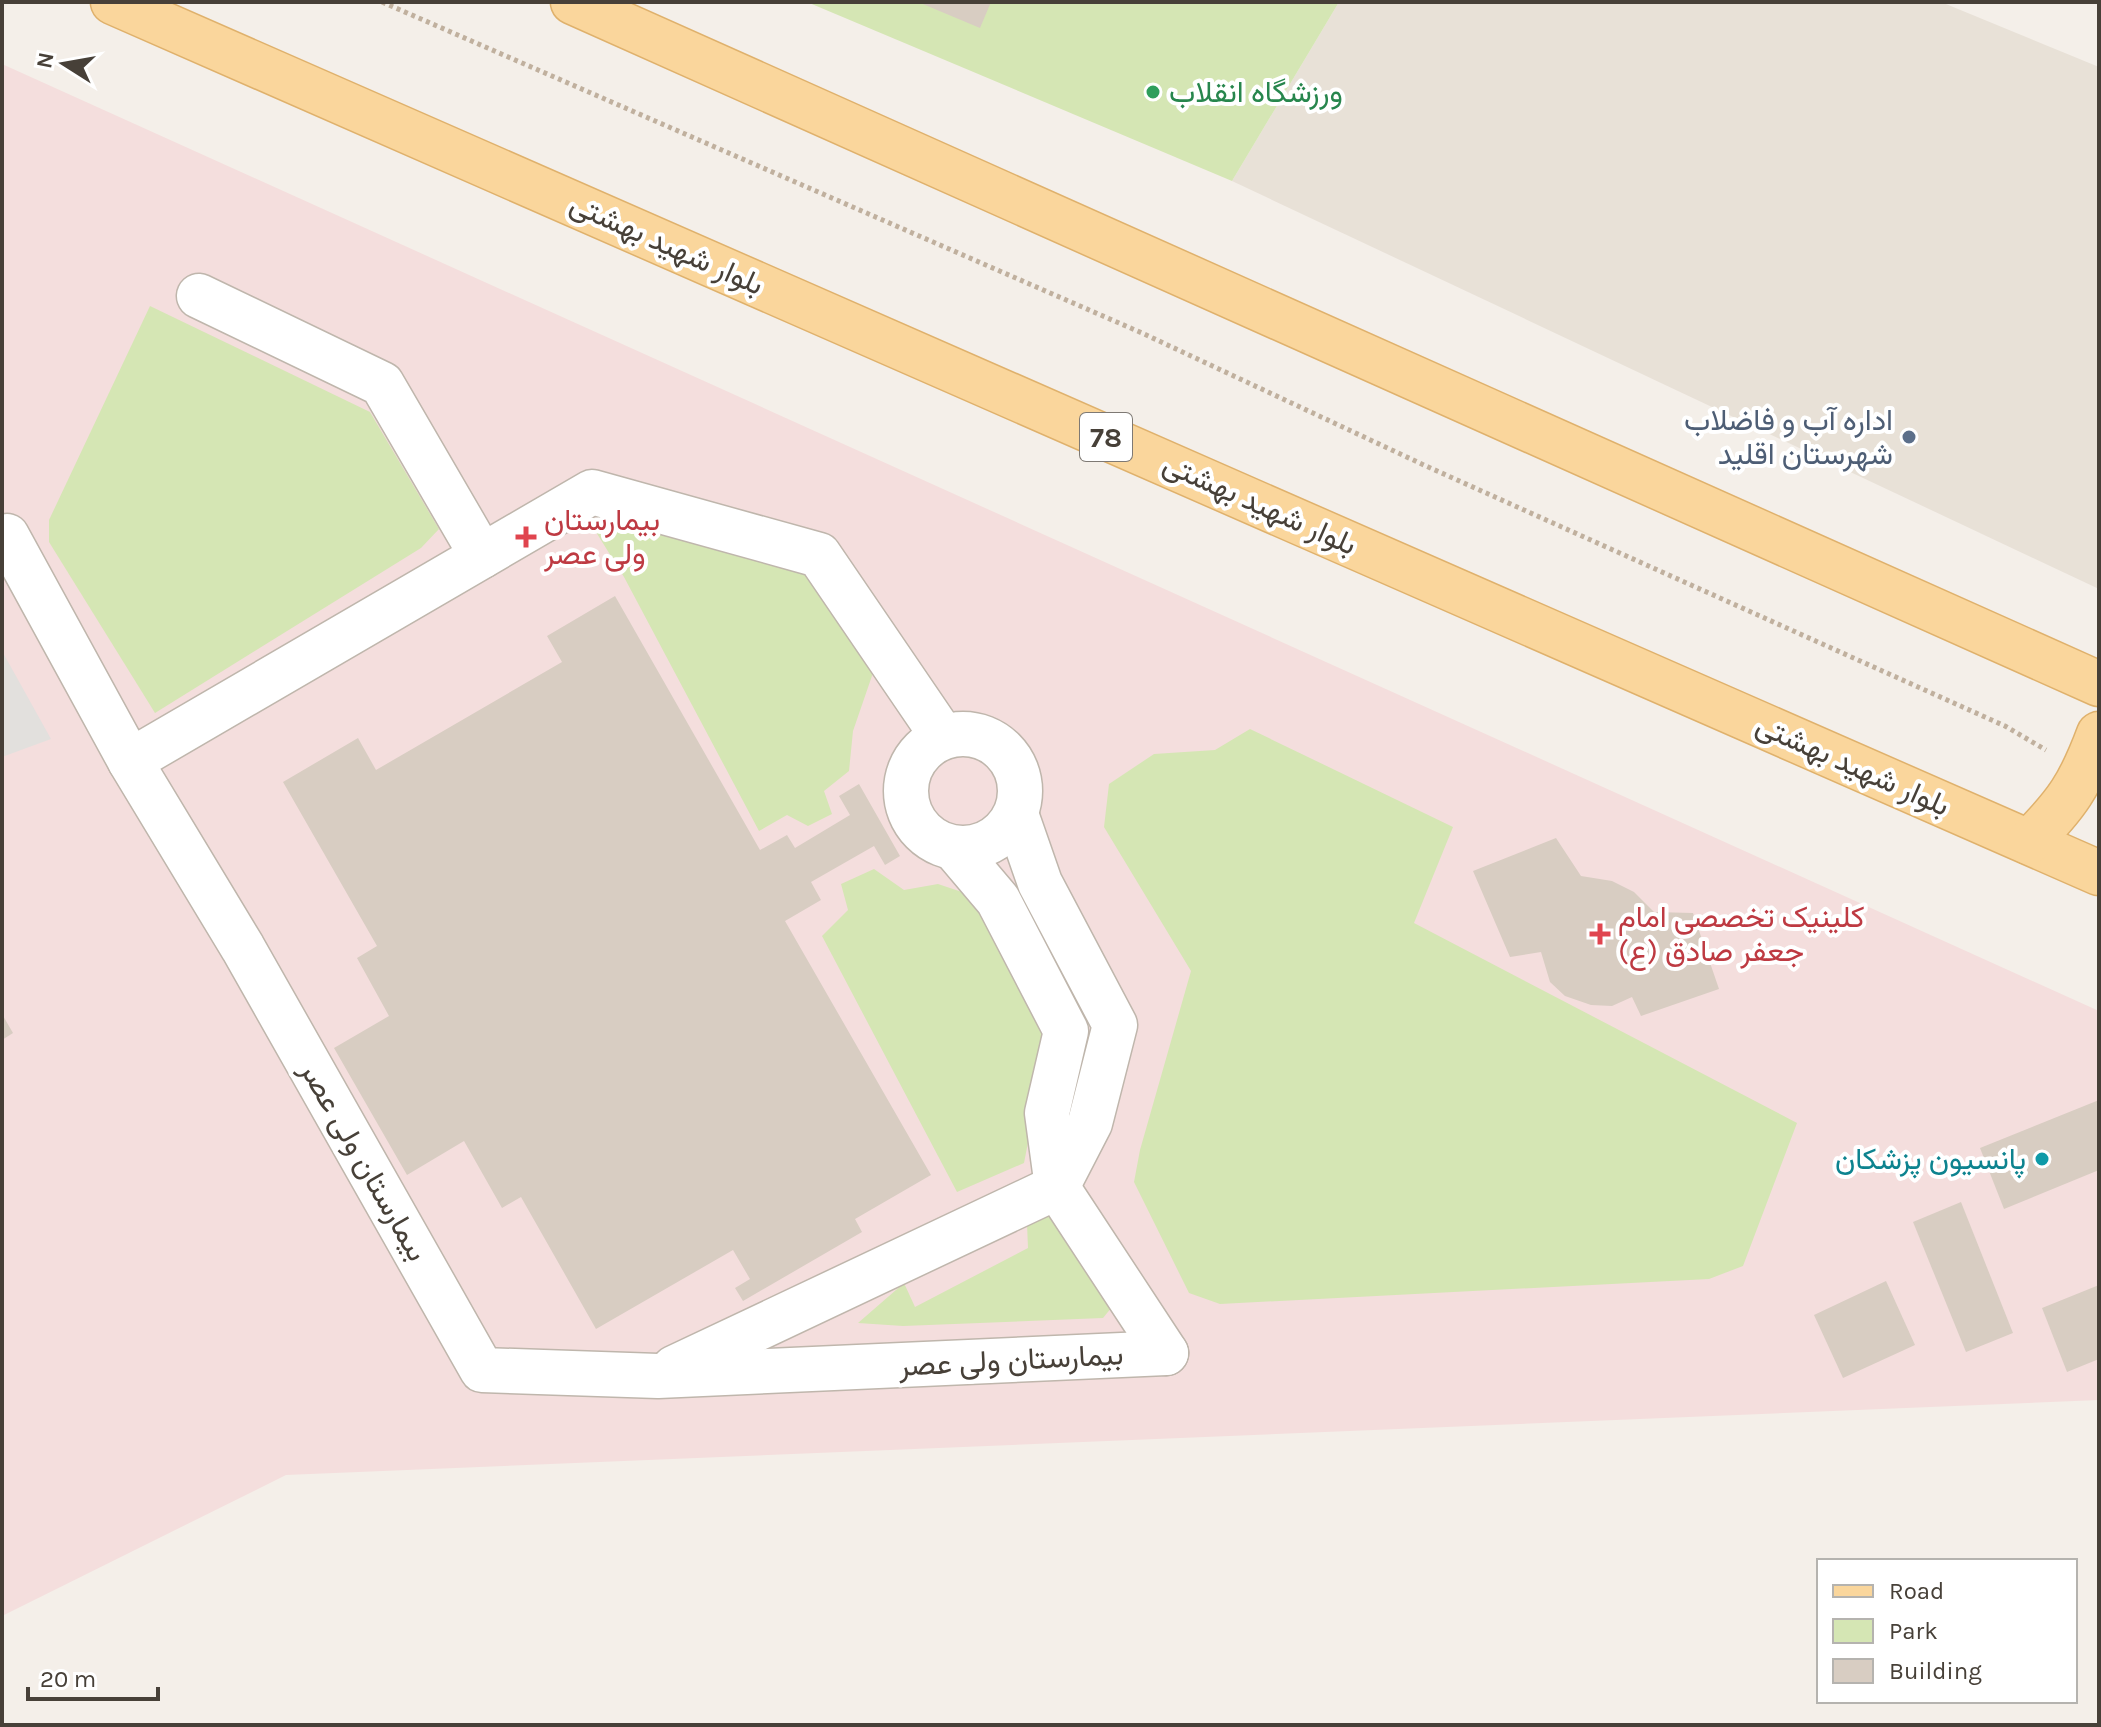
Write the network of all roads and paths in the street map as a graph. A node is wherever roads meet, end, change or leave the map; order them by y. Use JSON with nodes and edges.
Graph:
{"nodes":[{"id":1,"x":113,"y":2,"type":"edge"},
{"id":2,"x":382,"y":2,"type":"edge"},
{"id":3,"x":573,"y":2,"type":"edge"},
{"id":4,"x":199,"y":296,"type":"dead end"},
{"id":5,"x":7,"y":536,"type":"dead end"},
{"id":6,"x":482,"y":556,"type":"junction"},
{"id":7,"x":2099,"y":684,"type":"edge"},
{"id":8,"x":943,"y":737,"type":"junction"},
{"id":9,"x":2092,"y":754,"type":"edge"},
{"id":10,"x":130,"y":761,"type":"junction"},
{"id":11,"x":1016,"y":814,"type":"junction"},
{"id":12,"x":2029,"y":842,"type":"junction"},
{"id":13,"x":954,"y":848,"type":"junction"},
{"id":14,"x":2099,"y":873,"type":"edge"},
{"id":15,"x":1057,"y":1187,"type":"junction"},
{"id":16,"x":658,"y":1376,"type":"junction"}],
"edges":[{"from":1,"to":12,"type":"main road","name":"بلوار شهید بهشتی","number":"78"},
{"from":2,"to":9,"type":"path"},
{"from":3,"to":7,"type":"main road"},
{"from":4,"to":6,"type":"lane"},
{"from":5,"to":10,"type":"lane","name":"بیمارستان ولی عصر"},
{"from":6,"to":8,"type":"lane"},
{"from":6,"to":10,"type":"lane"},
{"from":8,"to":11,"type":"lane"},
{"from":8,"to":13,"type":"lane"},
{"from":9,"to":12,"type":"main road"},
{"from":10,"to":16,"type":"lane","name":"بیمارستان ولی عصر"},
{"from":11,"to":13,"type":"lane"},
{"from":11,"to":15,"type":"lane"},
{"from":12,"to":14,"type":"main road","name":"بلوار شهید بهشتی","number":"78"},
{"from":13,"to":15,"type":"lane"},
{"from":15,"to":16,"type":"lane","name":"بیمارستان ولی عصر"},
{"from":15,"to":16,"type":"lane","name":"بیمارستان ولی عصر"}]}
